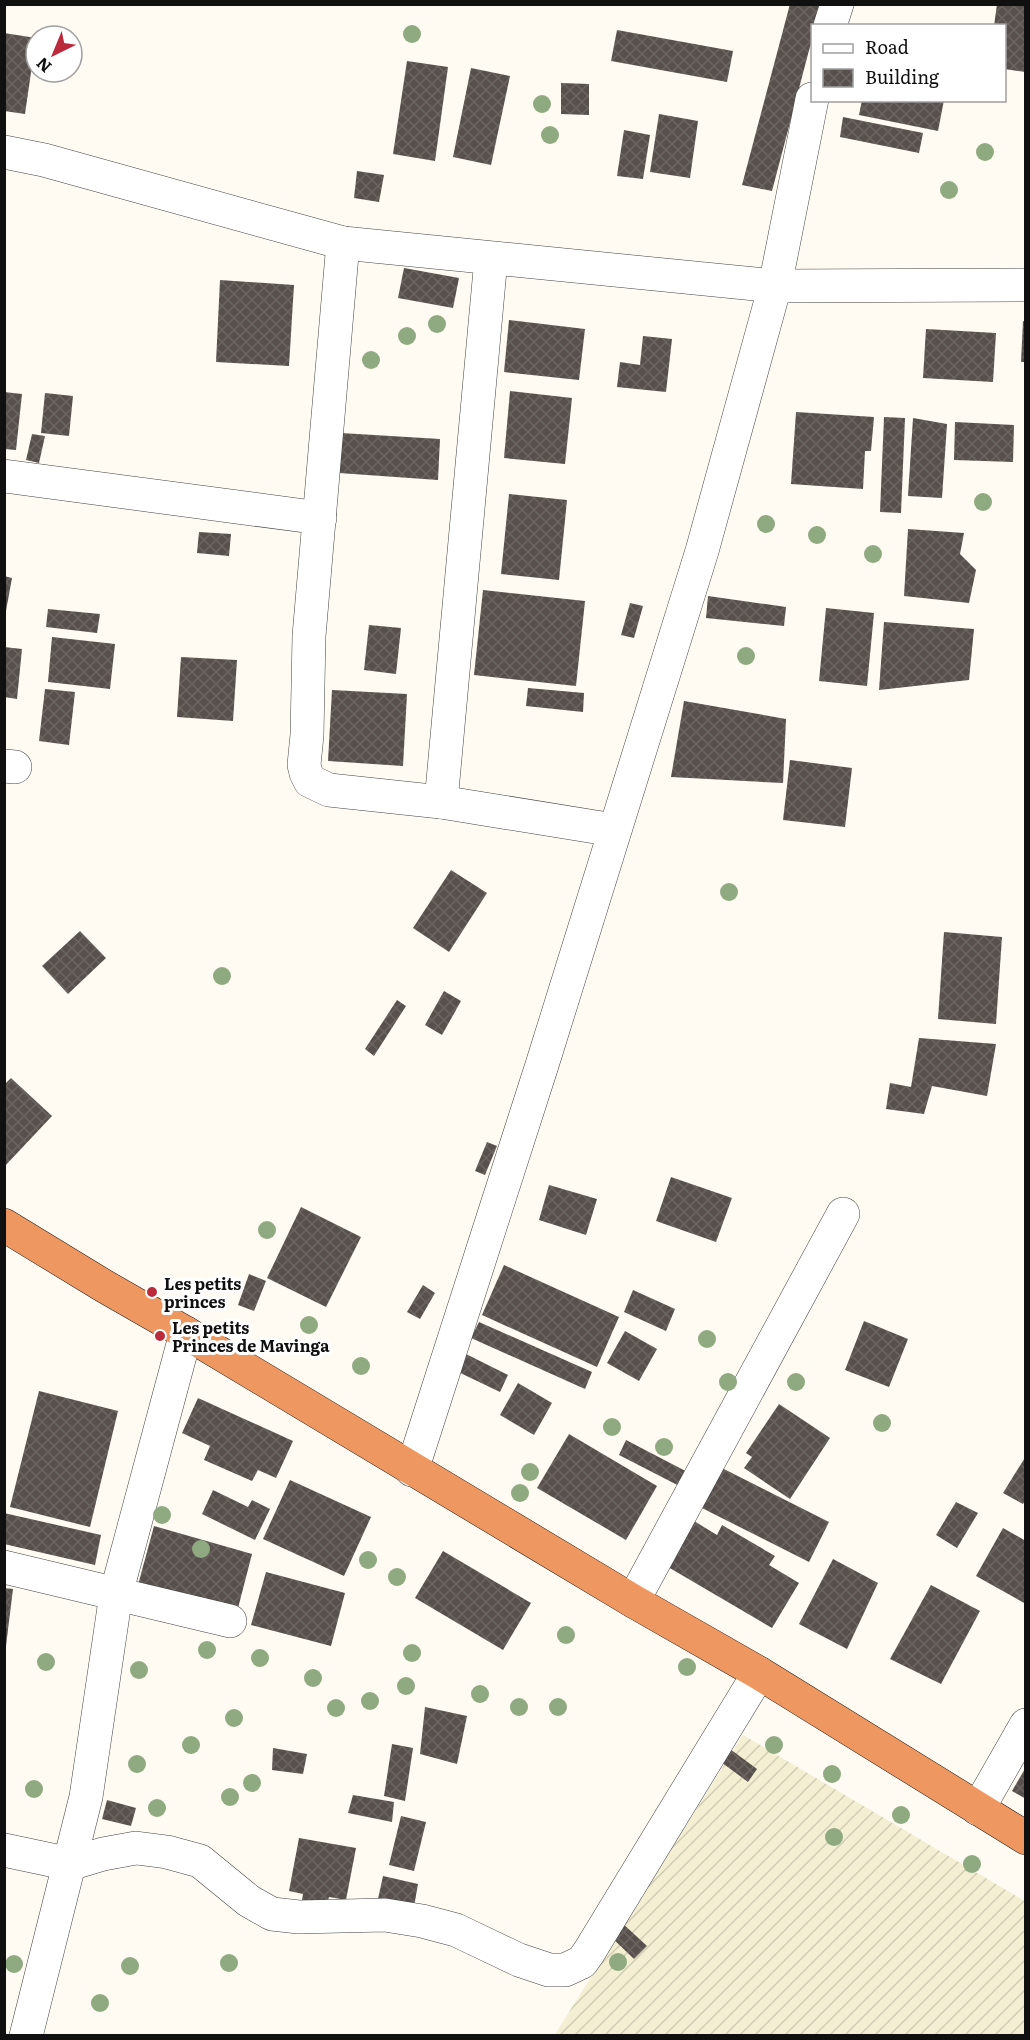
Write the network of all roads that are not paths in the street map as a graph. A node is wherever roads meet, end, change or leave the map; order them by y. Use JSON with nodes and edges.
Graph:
{"nodes":[{"id":1,"x":837,"y":4,"type":"edge"},
{"id":2,"x":831,"y":24,"type":"edge"},
{"id":3,"x":812,"y":102,"type":"edge"},
{"id":4,"x":4,"y":152,"type":"edge"},
{"id":5,"x":343,"y":243,"type":"junction"},
{"id":6,"x":491,"y":259,"type":"junction"},
{"id":7,"x":1026,"y":285,"type":"edge"},
{"id":8,"x":775,"y":286,"type":"junction"},
{"id":9,"x":4,"y":476,"type":"edge"},
{"id":10,"x":320,"y":518,"type":"junction"},
{"id":11,"x":441,"y":802,"type":"junction"},
{"id":12,"x":614,"y":830,"type":"junction"},
{"id":13,"x":843,"y":1214,"type":"dead end"},
{"id":14,"x":4,"y":1225,"type":"edge"},
{"id":15,"x":186,"y":1333,"type":"junction"},
{"id":16,"x":412,"y":1470,"type":"junction"},
{"id":17,"x":4,"y":1567,"type":"edge"},
{"id":18,"x":116,"y":1594,"type":"junction"},
{"id":19,"x":633,"y":1601,"type":"junction"},
{"id":20,"x":230,"y":1621,"type":"dead end"},
{"id":21,"x":759,"y":1673,"type":"junction"},
{"id":22,"x":1026,"y":1725,"type":"edge"},
{"id":23,"x":978,"y":1809,"type":"junction"},
{"id":24,"x":1026,"y":1838,"type":"edge"},
{"id":25,"x":4,"y":1850,"type":"edge"},
{"id":26,"x":70,"y":1864,"type":"junction"},
{"id":27,"x":26,"y":2036,"type":"edge"}],
"edges":[{"from":1,"to":2,"type":"street"},
{"from":3,"to":8,"type":"street"},
{"from":4,"to":5,"type":"street"},
{"from":5,"to":6,"type":"street"},
{"from":5,"to":10,"type":"street"},
{"from":6,"to":8,"type":"street"},
{"from":6,"to":11,"type":"street"},
{"from":7,"to":8,"type":"street"},
{"from":8,"to":12,"type":"street"},
{"from":9,"to":10,"type":"street"},
{"from":10,"to":11,"type":"street"},
{"from":11,"to":12,"type":"street"},
{"from":12,"to":16,"type":"street"},
{"from":13,"to":19,"type":"street"},
{"from":14,"to":15,"type":"highway"},
{"from":15,"to":16,"type":"highway"},
{"from":15,"to":18,"type":"street"},
{"from":16,"to":19,"type":"highway"},
{"from":17,"to":18,"type":"street"},
{"from":18,"to":20,"type":"street"},
{"from":18,"to":26,"type":"street"},
{"from":19,"to":21,"type":"highway"},
{"from":21,"to":23,"type":"highway"},
{"from":21,"to":26,"type":"street"},
{"from":22,"to":23,"type":"street"},
{"from":23,"to":24,"type":"highway"},
{"from":25,"to":26,"type":"street"},
{"from":26,"to":27,"type":"street"}]}
